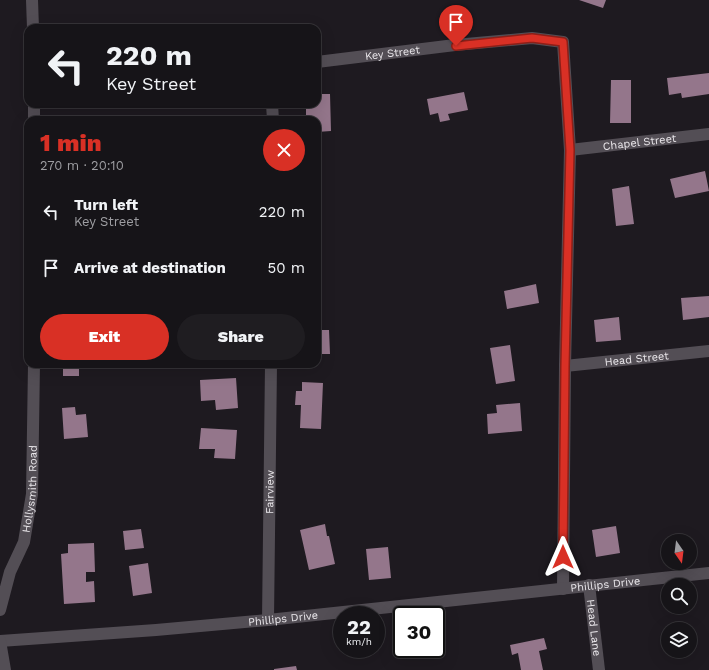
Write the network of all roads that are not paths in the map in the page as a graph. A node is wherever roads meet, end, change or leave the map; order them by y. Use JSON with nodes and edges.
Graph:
{"nodes":[{"id":1,"x":32,"y":0,"type":"edge"},
{"id":2,"x":33,"y":24,"type":"edge"},
{"id":3,"x":321,"y":62,"type":"edge"},
{"id":4,"x":709,"y":134,"type":"edge"},
{"id":5,"x":570,"y":150,"type":"junction"},
{"id":6,"x":709,"y":351,"type":"edge"},
{"id":7,"x":565,"y":366,"type":"junction"},
{"id":8,"x":34,"y":368,"type":"edge"},
{"id":9,"x":271,"y":368,"type":"edge"},
{"id":10,"x":709,"y":573,"type":"edge"},
{"id":11,"x":589,"y":585,"type":"junction"},
{"id":12,"x":563,"y":589,"type":"junction"},
{"id":13,"x":0,"y":610,"type":"edge"},
{"id":14,"x":268,"y":620,"type":"junction"},
{"id":15,"x":0,"y":641,"type":"edge"},
{"id":16,"x":5,"y":670,"type":"edge"},
{"id":17,"x":600,"y":670,"type":"edge"}],
"edges":[{"from":1,"to":2,"type":"street"},
{"from":3,"to":5,"type":"street","name":"Key Street"},
{"from":4,"to":5,"type":"street","name":"Chapel Street"},
{"from":5,"to":7,"type":"street"},
{"from":6,"to":7,"type":"street","name":"Head Street"},
{"from":7,"to":12,"type":"street"},
{"from":8,"to":13,"type":"street","name":"Hollysmith Road"},
{"from":9,"to":14,"type":"street","name":"Fairview"},
{"from":10,"to":11,"type":"street","name":"Phillips Drive"},
{"from":11,"to":12,"type":"street","name":"Phillips Drive"},
{"from":11,"to":17,"type":"street","name":"Head Lane"},
{"from":12,"to":14,"type":"street","name":"Phillips Drive"},
{"from":14,"to":15,"type":"street","name":"Phillips Drive"},
{"from":15,"to":16,"type":"street"}]}
